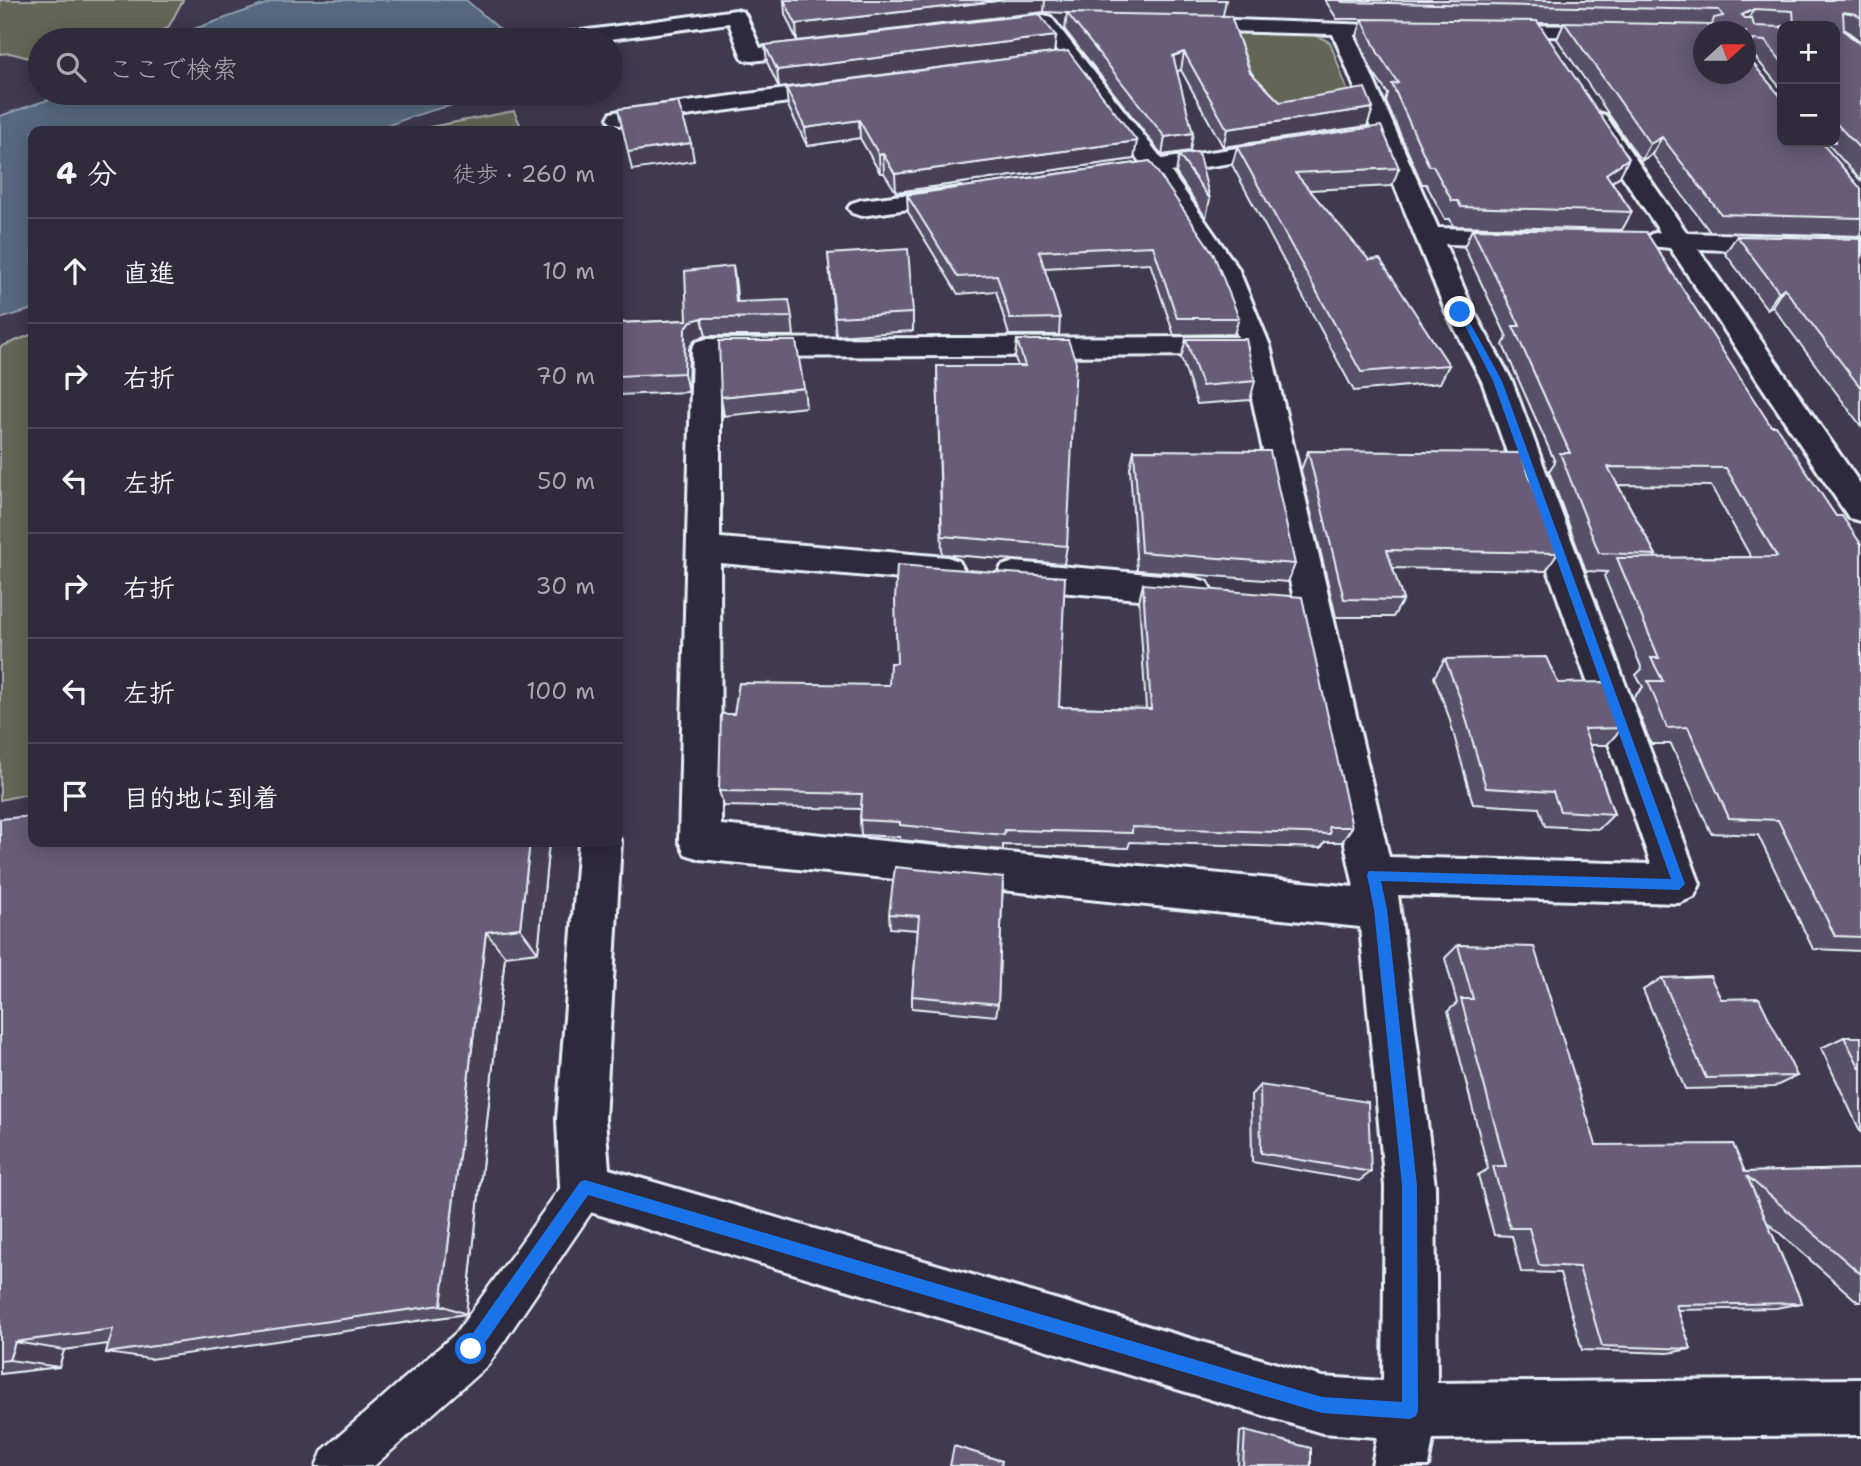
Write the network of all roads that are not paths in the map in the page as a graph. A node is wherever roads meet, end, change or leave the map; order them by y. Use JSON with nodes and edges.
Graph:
{"nodes":[{"id":1,"x":1071,"y":21,"type":"edge"},
{"id":2,"x":1166,"y":24,"type":"edge"},
{"id":3,"x":1341,"y":28,"type":"junction"},
{"id":4,"x":1381,"y":29,"type":"edge"},
{"id":5,"x":1473,"y":30,"type":"edge"},
{"id":6,"x":623,"y":31,"type":"edge"},
{"id":7,"x":1538,"y":32,"type":"junction"},
{"id":8,"x":1693,"y":33,"type":"edge"},
{"id":9,"x":1840,"y":36,"type":"edge"},
{"id":10,"x":1861,"y":37,"type":"edge"},
{"id":11,"x":1840,"y":39,"type":"edge"},
{"id":12,"x":836,"y":45,"type":"edge"},
{"id":13,"x":752,"y":55,"type":"junction"},
{"id":14,"x":1554,"y":55,"type":"edge"},
{"id":15,"x":1861,"y":55,"type":"edge"},
{"id":16,"x":1074,"y":59,"type":"junction"},
{"id":17,"x":1047,"y":62,"type":"edge"},
{"id":18,"x":860,"y":86,"type":"edge"},
{"id":19,"x":766,"y":99,"type":"junction"},
{"id":20,"x":1585,"y":101,"type":"edge"},
{"id":21,"x":619,"y":118,"type":"edge"},
{"id":22,"x":1304,"y":145,"type":"edge"},
{"id":23,"x":1156,"y":167,"type":"junction"},
{"id":24,"x":1129,"y":171,"type":"edge"},
{"id":25,"x":982,"y":191,"type":"edge"},
{"id":26,"x":861,"y":208,"type":"dead end"},
{"id":27,"x":1429,"y":236,"type":"junction"},
{"id":28,"x":1539,"y":238,"type":"edge"},
{"id":29,"x":1636,"y":240,"type":"edge"},
{"id":30,"x":1677,"y":241,"type":"junction"},
{"id":31,"x":1861,"y":246,"type":"edge"},
{"id":32,"x":1256,"y":346,"type":"junction"},
{"id":33,"x":1861,"y":510,"type":"edge"},
{"id":34,"x":704,"y":549,"type":"junction"},
{"id":35,"x":1229,"y":593,"type":"edge"},
{"id":36,"x":600,"y":847,"type":"edge"},
{"id":37,"x":1377,"y":892,"type":"junction"},
{"id":38,"x":585,"y":1187,"type":"junction"},
{"id":39,"x":1861,"y":1407,"type":"edge"},
{"id":40,"x":1410,"y":1411,"type":"junction"},
{"id":41,"x":339,"y":1466,"type":"edge"},
{"id":42,"x":1401,"y":1466,"type":"edge"}],
"edges":[{"from":1,"to":16,"type":"street"},
{"from":2,"to":3,"type":"street"},
{"from":3,"to":4,"type":"street"},
{"from":3,"to":27,"type":"street"},
{"from":5,"to":7,"type":"street"},
{"from":6,"to":13,"type":"street"},
{"from":7,"to":8,"type":"street"},
{"from":7,"to":14,"type":"street"},
{"from":9,"to":10,"type":"street"},
{"from":11,"to":15,"type":"street"},
{"from":12,"to":13,"type":"street"},
{"from":13,"to":19,"type":"street"},
{"from":16,"to":17,"type":"street"},
{"from":16,"to":23,"type":"street"},
{"from":18,"to":19,"type":"street"},
{"from":19,"to":21,"type":"street"},
{"from":20,"to":30,"type":"street"},
{"from":22,"to":23,"type":"street"},
{"from":23,"to":24,"type":"street"},
{"from":23,"to":32,"type":"street"},
{"from":25,"to":26,"type":"street"},
{"from":27,"to":28,"type":"street"},
{"from":27,"to":37,"type":"street"},
{"from":29,"to":30,"type":"street"},
{"from":30,"to":31,"type":"street"},
{"from":30,"to":33,"type":"street"},
{"from":32,"to":34,"type":"street"},
{"from":32,"to":37,"type":"street"},
{"from":34,"to":35,"type":"street"},
{"from":34,"to":37,"type":"street"},
{"from":36,"to":38,"type":"street"},
{"from":37,"to":40,"type":"street"},
{"from":38,"to":40,"type":"street"},
{"from":38,"to":41,"type":"lane"},
{"from":39,"to":40,"type":"street"},
{"from":40,"to":42,"type":"street"}]}
